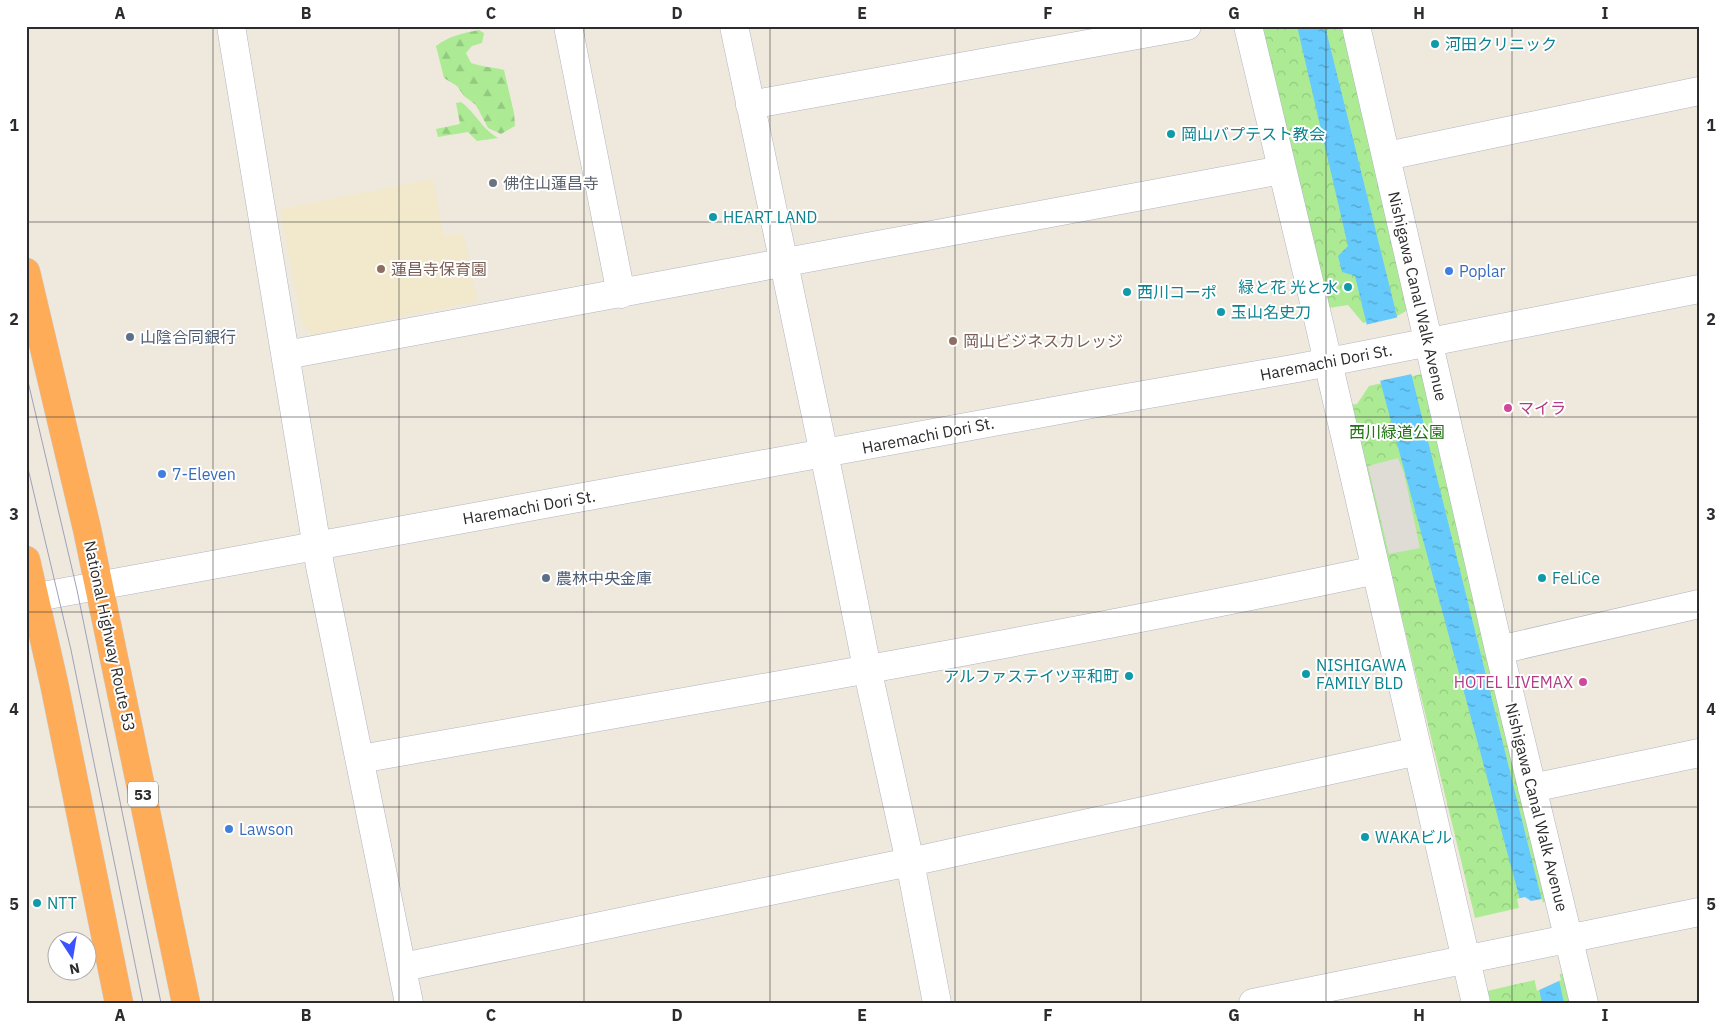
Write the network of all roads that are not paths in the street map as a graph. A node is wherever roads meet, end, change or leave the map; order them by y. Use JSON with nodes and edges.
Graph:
{"nodes":[{"id":1,"x":231,"y":26,"type":"edge"},
{"id":2,"x":568,"y":26,"type":"edge"},
{"id":3,"x":734,"y":26,"type":"edge"},
{"id":4,"x":1187,"y":26,"type":"edge"},
{"id":5,"x":1248,"y":26,"type":"edge"},
{"id":6,"x":1356,"y":26,"type":"edge"},
{"id":7,"x":1699,"y":92,"type":"edge"},
{"id":8,"x":750,"y":105,"type":"junction"},
{"id":9,"x":1387,"y":156,"type":"junction"},
{"id":10,"x":1282,"y":170,"type":"junction"},
{"id":11,"x":783,"y":264,"type":"junction"},
{"id":12,"x":26,"y":272,"type":"edge"},
{"id":13,"x":1699,"y":289,"type":"edge"},
{"id":14,"x":621,"y":294,"type":"junction"},
{"id":15,"x":1417,"y":345,"type":"junction"},
{"id":16,"x":286,"y":355,"type":"junction"},
{"id":17,"x":1327,"y":362,"type":"junction"},
{"id":18,"x":824,"y":454,"type":"junction"},
{"id":19,"x":317,"y":545,"type":"junction"},
{"id":20,"x":26,"y":560,"type":"edge"},
{"id":21,"x":1376,"y":570,"type":"junction"},
{"id":22,"x":99,"y":586,"type":"junction"},
{"id":23,"x":31,"y":598,"type":"edge"},
{"id":24,"x":1699,"y":604,"type":"edge"},
{"id":25,"x":1499,"y":650,"type":"junction"},
{"id":26,"x":867,"y":668,"type":"junction"},
{"id":27,"x":1418,"y":751,"type":"junction"},
{"id":28,"x":1699,"y":753,"type":"edge"},
{"id":29,"x":360,"y":760,"type":"junction"},
{"id":30,"x":1532,"y":788,"type":"junction"},
{"id":31,"x":910,"y":862,"type":"junction"},
{"id":32,"x":1699,"y":912,"type":"edge"},
{"id":33,"x":1549,"y":942,"type":"junction"},
{"id":34,"x":1465,"y":959,"type":"junction"},
{"id":35,"x":403,"y":967,"type":"junction"},
{"id":36,"x":119,"y":1003,"type":"edge"},
{"id":37,"x":186,"y":1003,"type":"edge"},
{"id":38,"x":409,"y":1003,"type":"edge"},
{"id":39,"x":937,"y":1003,"type":"edge"},
{"id":40,"x":1253,"y":1003,"type":"edge"},
{"id":41,"x":1476,"y":1003,"type":"edge"},
{"id":42,"x":1584,"y":1003,"type":"edge"}],
"edges":[{"from":1,"to":16,"type":"street"},
{"from":2,"to":14,"type":"street"},
{"from":3,"to":8,"type":"street"},
{"from":4,"to":8,"type":"street"},
{"from":5,"to":10,"type":"street"},
{"from":6,"to":9,"type":"street","name":"Nishigawa Canal Walk Avenue"},
{"from":7,"to":9,"type":"street"},
{"from":8,"to":11,"type":"street"},
{"from":9,"to":15,"type":"street","name":"Nishigawa Canal Walk Avenue"},
{"from":10,"to":11,"type":"street"},
{"from":10,"to":17,"type":"street"},
{"from":11,"to":14,"type":"street"},
{"from":11,"to":18,"type":"street"},
{"from":12,"to":22,"type":"highway","name":"National Highway Route 53","number":"53"},
{"from":13,"to":15,"type":"street","name":"Haremachi Dori St."},
{"from":14,"to":16,"type":"street"},
{"from":15,"to":17,"type":"street","name":"Haremachi Dori St."},
{"from":15,"to":25,"type":"street","name":"Nishigawa Canal Walk Avenue"},
{"from":16,"to":19,"type":"street"},
{"from":17,"to":18,"type":"street","name":"Haremachi Dori St."},
{"from":17,"to":21,"type":"street"},
{"from":18,"to":19,"type":"street","name":"Haremachi Dori St."},
{"from":18,"to":26,"type":"street"},
{"from":19,"to":22,"type":"street","name":"Haremachi Dori St."},
{"from":19,"to":29,"type":"street"},
{"from":20,"to":23,"type":"highway"},
{"from":21,"to":26,"type":"street"},
{"from":21,"to":27,"type":"street"},
{"from":22,"to":23,"type":"street","name":"Haremachi Dori St."},
{"from":22,"to":37,"type":"highway","name":"National Highway Route 53","number":"53"},
{"from":23,"to":36,"type":"highway"},
{"from":24,"to":25,"type":"street"},
{"from":25,"to":30,"type":"street","name":"Nishigawa Canal Walk Avenue"},
{"from":26,"to":29,"type":"street"},
{"from":26,"to":31,"type":"street"},
{"from":27,"to":31,"type":"street"},
{"from":27,"to":34,"type":"street"},
{"from":28,"to":30,"type":"street"},
{"from":29,"to":35,"type":"street"},
{"from":30,"to":33,"type":"street","name":"Nishigawa Canal Walk Avenue"},
{"from":31,"to":35,"type":"street"},
{"from":31,"to":39,"type":"street"},
{"from":32,"to":33,"type":"street"},
{"from":33,"to":34,"type":"street"},
{"from":33,"to":42,"type":"street","name":"Nishigawa Canal Walk Avenue"},
{"from":34,"to":40,"type":"street"},
{"from":34,"to":41,"type":"street"},
{"from":35,"to":38,"type":"street"}]}
